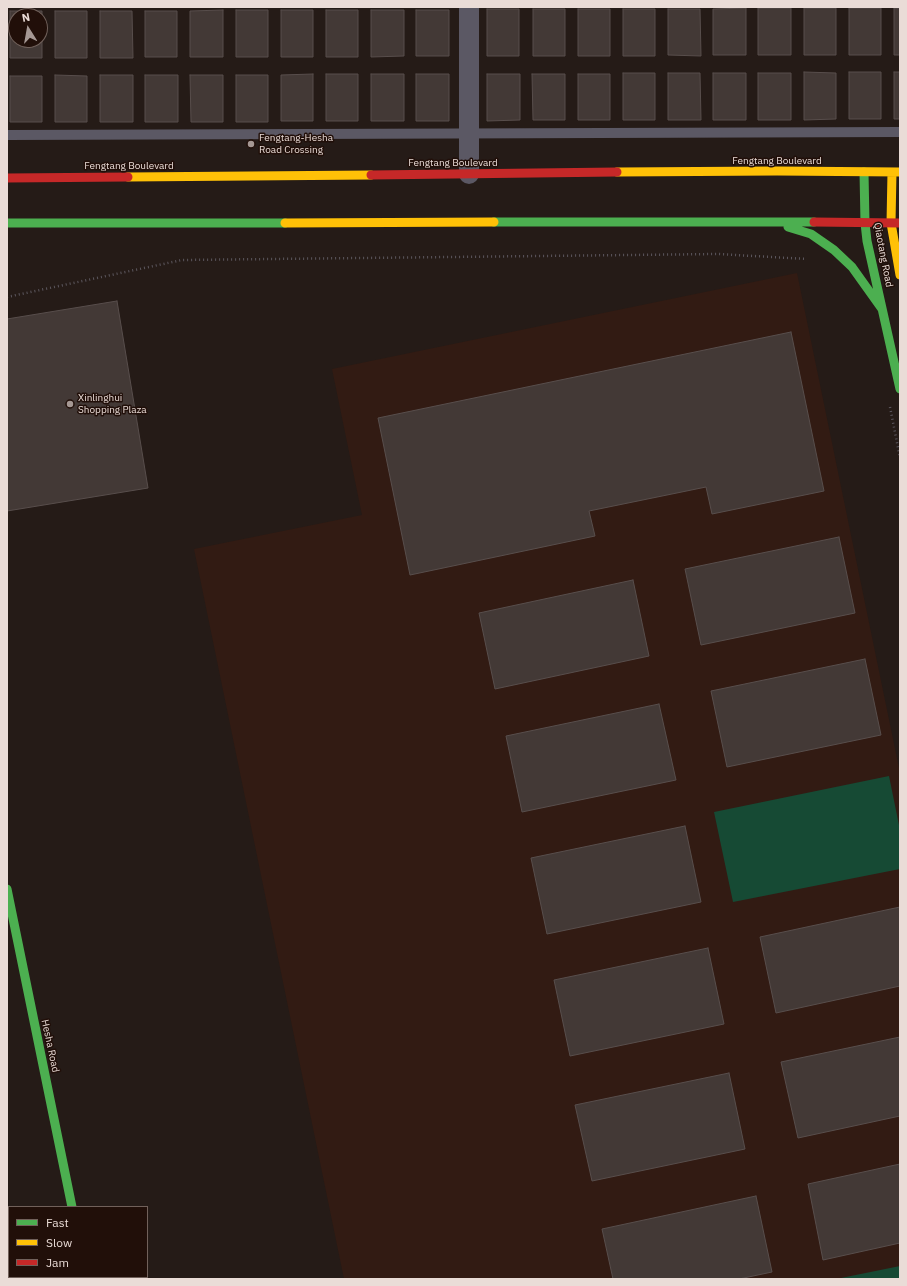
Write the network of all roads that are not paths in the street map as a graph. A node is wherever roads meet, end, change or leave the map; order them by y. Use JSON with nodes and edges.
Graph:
{"nodes":[{"id":1,"x":469,"y":7,"type":"edge"},
{"id":2,"x":900,"y":132,"type":"edge"},
{"id":3,"x":469,"y":134,"type":"junction"},
{"id":4,"x":7,"y":135,"type":"edge"},
{"id":5,"x":864,"y":172,"type":"junction"},
{"id":6,"x":896,"y":172,"type":"edge"},
{"id":7,"x":469,"y":174,"type":"junction"},
{"id":8,"x":7,"y":178,"type":"edge"},
{"id":9,"x":771,"y":222,"type":"junction"},
{"id":10,"x":7,"y":223,"type":"edge"},
{"id":11,"x":864,"y":223,"type":"junction"},
{"id":12,"x":896,"y":223,"type":"edge"},
{"id":13,"x":900,"y":275,"type":"edge"},
{"id":14,"x":882,"y":309,"type":"junction"},
{"id":15,"x":900,"y":389,"type":"edge"},
{"id":16,"x":7,"y":889,"type":"edge"},
{"id":17,"x":72,"y":1206,"type":"edge"}],
"edges":[{"from":1,"to":3,"type":"street"},
{"from":2,"to":3,"type":"lane"},
{"from":3,"to":4,"type":"lane"},
{"from":3,"to":7,"type":"street"},
{"from":5,"to":6,"type":"main road","name":"Fengtang Boulevard"},
{"from":5,"to":7,"type":"main road","name":"Fengtang Boulevard"},
{"from":5,"to":11,"type":"main road","name":"Qiaotang Road"},
{"from":6,"to":12,"type":"main road","name":"Qiaotang Road"},
{"from":7,"to":8,"type":"main road","name":"Fengtang Boulevard"},
{"from":9,"to":10,"type":"main road"},
{"from":9,"to":11,"type":"main road"},
{"from":9,"to":14,"type":"main road"},
{"from":11,"to":12,"type":"main road"},
{"from":11,"to":14,"type":"main road","name":"Qiaotang Road"},
{"from":12,"to":13,"type":"main road","name":"Qiaotang Road"},
{"from":14,"to":15,"type":"main road","name":"Qiaotang Road"},
{"from":16,"to":17,"type":"main road","name":"Hesha Road"}]}
